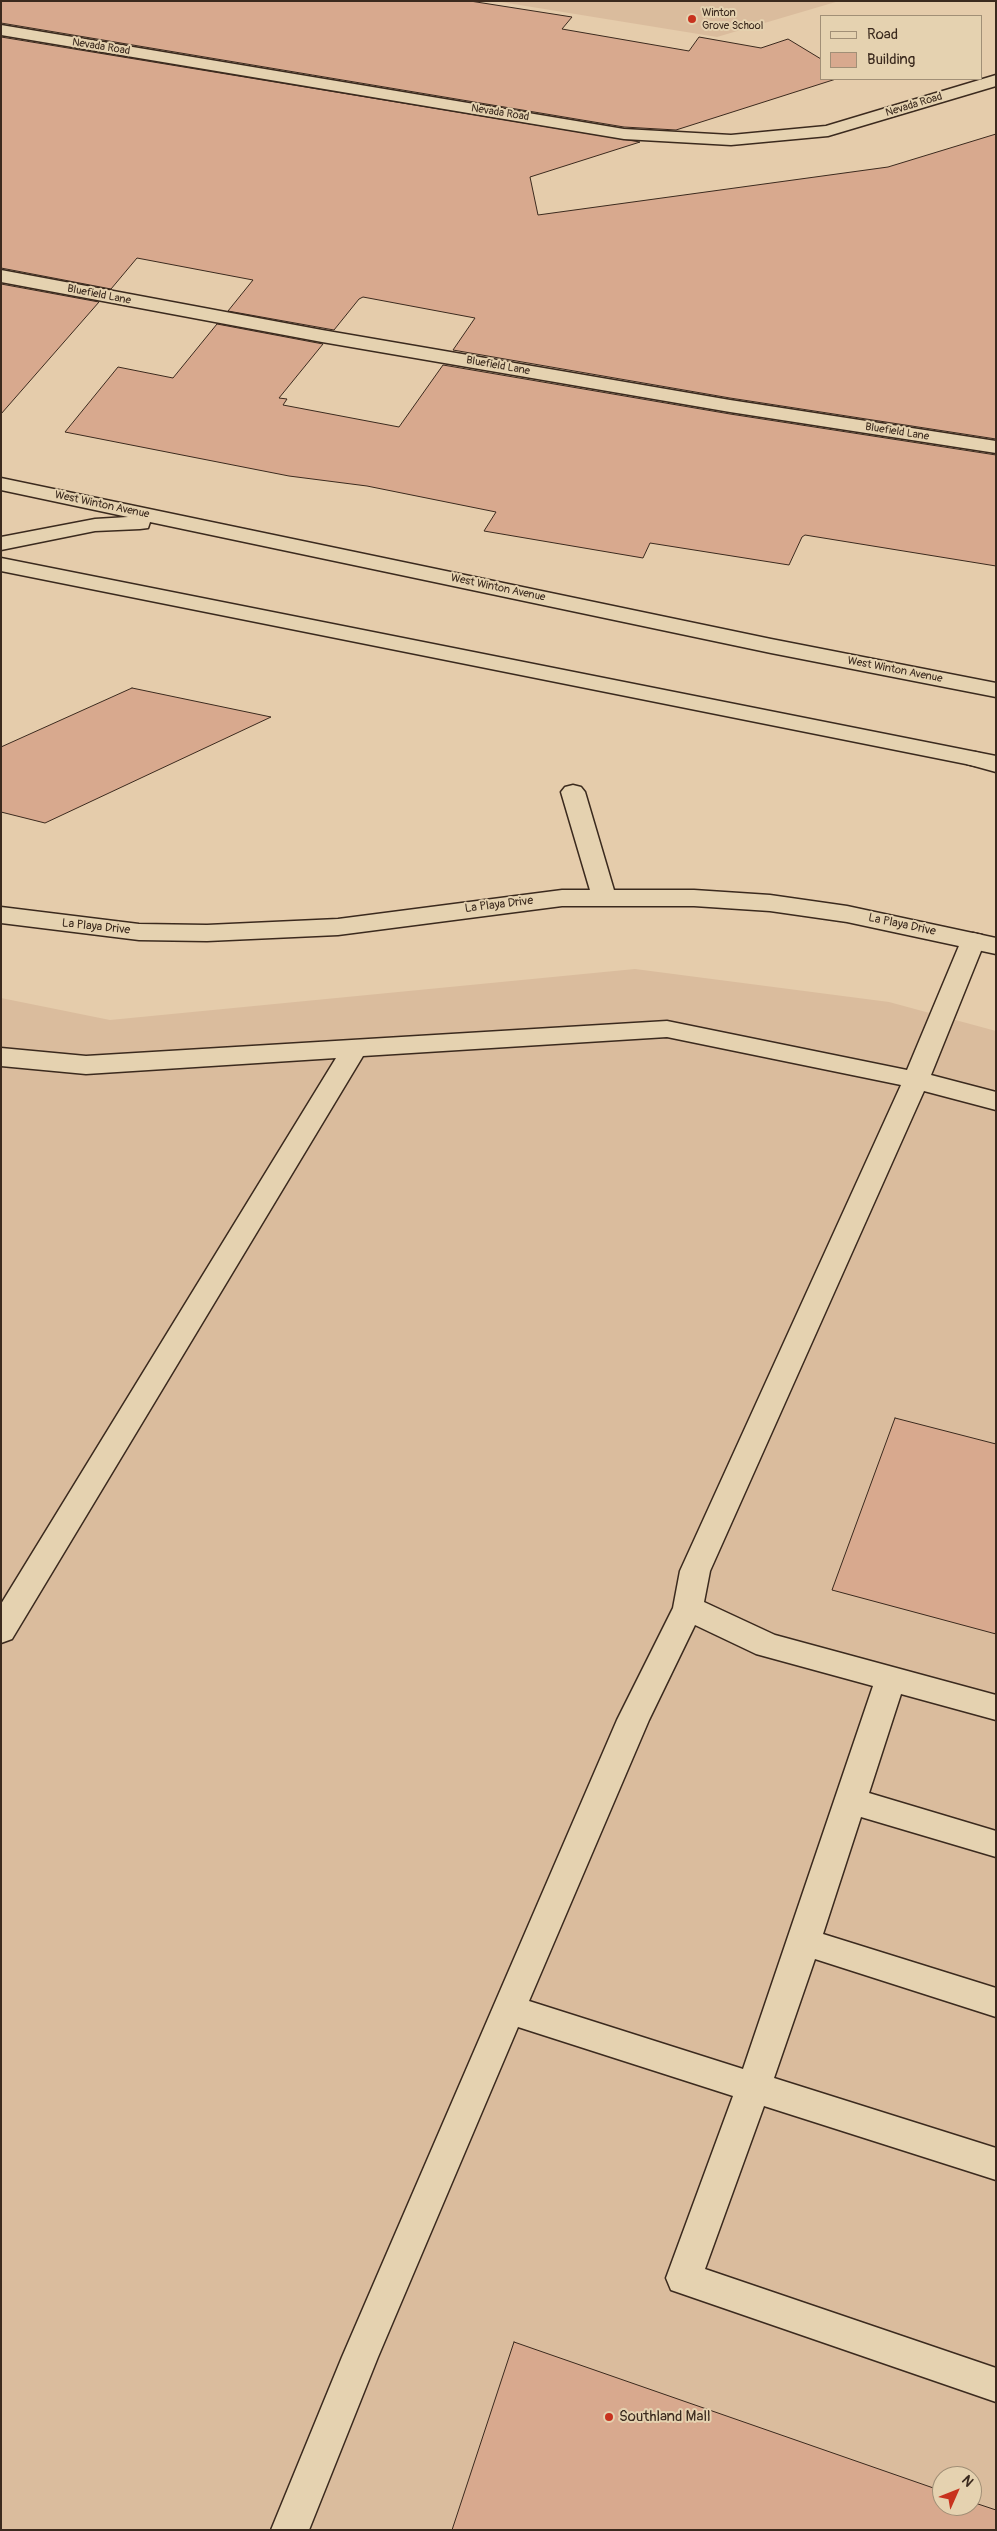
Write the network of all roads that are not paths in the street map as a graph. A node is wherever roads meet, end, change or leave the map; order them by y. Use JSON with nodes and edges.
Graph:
{"nodes":[{"id":1,"x":1,"y":30,"type":"edge"},
{"id":2,"x":996,"y":80,"type":"edge"},
{"id":3,"x":1,"y":276,"type":"edge"},
{"id":4,"x":996,"y":447,"type":"edge"},
{"id":5,"x":1,"y":484,"type":"edge"},
{"id":6,"x":179,"y":521,"type":"junction"},
{"id":7,"x":1,"y":544,"type":"edge"},
{"id":8,"x":1,"y":564,"type":"edge"},
{"id":9,"x":996,"y":690,"type":"edge"},
{"id":10,"x":989,"y":762,"type":"edge"},
{"id":11,"x":573,"y":792,"type":"dead end"},
{"id":12,"x":604,"y":897,"type":"junction"},
{"id":13,"x":1,"y":915,"type":"edge"},
{"id":14,"x":984,"y":943,"type":"edge"},
{"id":15,"x":355,"y":1048,"type":"junction"},
{"id":16,"x":1,"y":1057,"type":"edge"},
{"id":17,"x":916,"y":1080,"type":"junction"},
{"id":18,"x":996,"y":1101,"type":"edge"},
{"id":19,"x":688,"y":1608,"type":"junction"},
{"id":20,"x":1,"y":1630,"type":"edge"},
{"id":21,"x":891,"y":1678,"type":"junction"},
{"id":22,"x":996,"y":1708,"type":"edge"},
{"id":23,"x":850,"y":1801,"type":"junction"},
{"id":24,"x":996,"y":1844,"type":"edge"},
{"id":25,"x":805,"y":1942,"type":"junction"},
{"id":26,"x":996,"y":2003,"type":"edge"},
{"id":27,"x":510,"y":2010,"type":"junction"},
{"id":28,"x":754,"y":2086,"type":"junction"},
{"id":29,"x":996,"y":2164,"type":"edge"},
{"id":30,"x":996,"y":2385,"type":"edge"},
{"id":31,"x":290,"y":2530,"type":"edge"}],
"edges":[{"from":1,"to":2,"type":"main road","name":"Nevada Road"},
{"from":3,"to":4,"type":"main road","name":"Bluefield Lane"},
{"from":5,"to":6,"type":"main road","name":"West Winton Avenue"},
{"from":6,"to":7,"type":"main road"},
{"from":6,"to":9,"type":"main road","name":"West Winton Avenue"},
{"from":8,"to":10,"type":"main road"},
{"from":11,"to":12,"type":"main road"},
{"from":12,"to":13,"type":"main road","name":"La Playa Drive"},
{"from":12,"to":14,"type":"main road","name":"La Playa Drive"},
{"from":14,"to":17,"type":"main road"},
{"from":15,"to":16,"type":"main road"},
{"from":15,"to":17,"type":"main road"},
{"from":15,"to":20,"type":"main road"},
{"from":17,"to":18,"type":"main road"},
{"from":17,"to":19,"type":"main road"},
{"from":19,"to":21,"type":"main road"},
{"from":19,"to":27,"type":"main road"},
{"from":21,"to":22,"type":"main road"},
{"from":21,"to":23,"type":"main road"},
{"from":23,"to":24,"type":"main road"},
{"from":23,"to":25,"type":"main road"},
{"from":25,"to":26,"type":"main road"},
{"from":25,"to":28,"type":"main road"},
{"from":27,"to":28,"type":"main road"},
{"from":27,"to":31,"type":"main road"},
{"from":28,"to":29,"type":"main road"},
{"from":28,"to":30,"type":"main road"}]}
